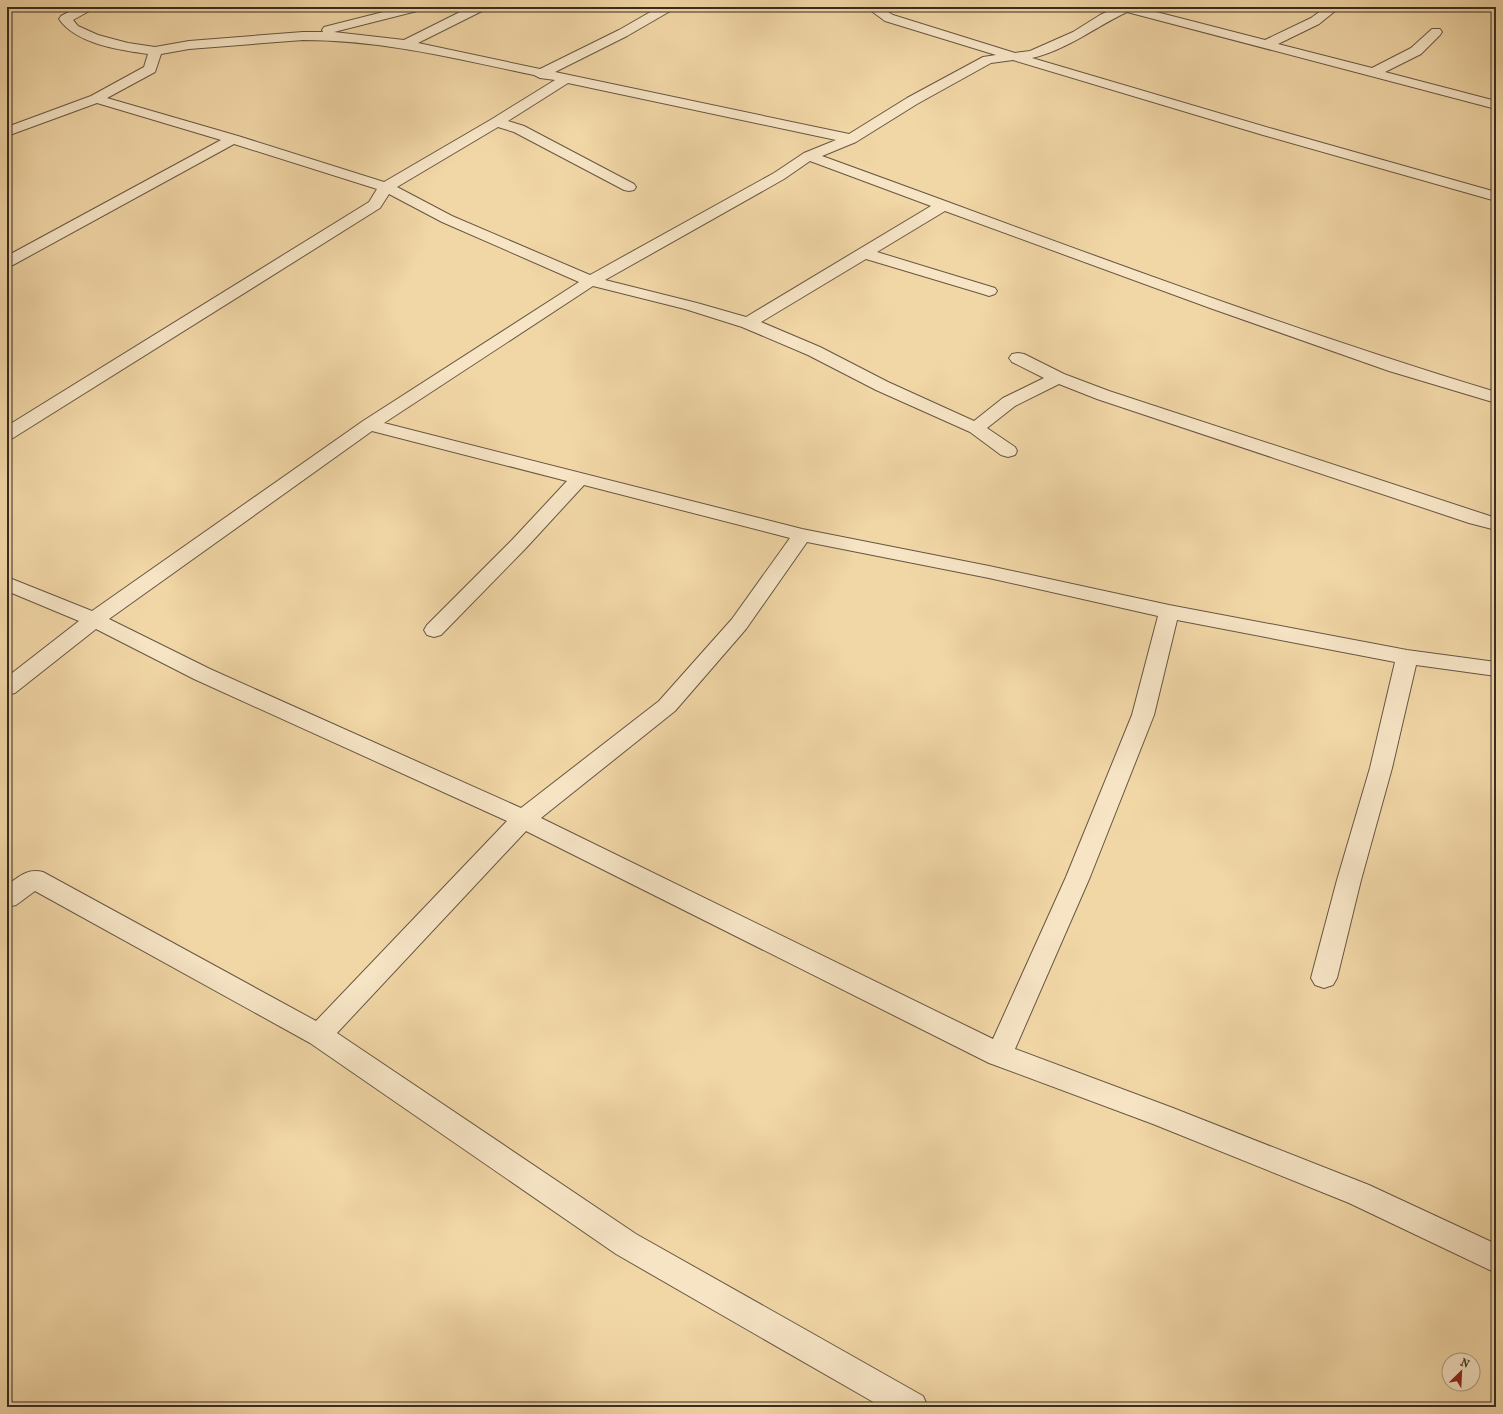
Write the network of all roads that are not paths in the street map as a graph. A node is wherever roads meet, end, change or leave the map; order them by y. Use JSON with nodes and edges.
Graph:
{"nodes":[{"id":1,"x":87,"y":7,"type":"edge"},
{"id":2,"x":417,"y":7,"type":"edge"},
{"id":3,"x":480,"y":7,"type":"edge"},
{"id":4,"x":668,"y":7,"type":"edge"},
{"id":5,"x":873,"y":7,"type":"edge"},
{"id":6,"x":1126,"y":7,"type":"edge"},
{"id":7,"x":1334,"y":7,"type":"edge"},
{"id":8,"x":1436,"y":32,"type":"dead end"},
{"id":9,"x":303,"y":36,"type":"junction"},
{"id":10,"x":406,"y":44,"type":"junction"},
{"id":11,"x":1265,"y":45,"type":"junction"},
{"id":12,"x":155,"y":51,"type":"junction"},
{"id":13,"x":1013,"y":57,"type":"junction"},
{"id":14,"x":1375,"y":72,"type":"junction"},
{"id":15,"x":540,"y":74,"type":"junction"},
{"id":16,"x":565,"y":79,"type":"junction"},
{"id":17,"x":96,"y":99,"type":"junction"},
{"id":18,"x":1496,"y":105,"type":"edge"},
{"id":19,"x":497,"y":122,"type":"junction"},
{"id":20,"x":7,"y":132,"type":"edge"},
{"id":21,"x":233,"y":139,"type":"junction"},
{"id":22,"x":851,"y":139,"type":"junction"},
{"id":23,"x":809,"y":156,"type":"junction"},
{"id":24,"x":386,"y":187,"type":"junction"},
{"id":25,"x":629,"y":187,"type":"dead end"},
{"id":26,"x":1496,"y":197,"type":"edge"},
{"id":27,"x":942,"y":206,"type":"junction"},
{"id":28,"x":864,"y":253,"type":"junction"},
{"id":29,"x":7,"y":262,"type":"edge"},
{"id":30,"x":591,"y":281,"type":"junction"},
{"id":31,"x":989,"y":291,"type":"dead end"},
{"id":32,"x":748,"y":323,"type":"junction"},
{"id":33,"x":1018,"y":358,"type":"dead end"},
{"id":34,"x":1058,"y":378,"type":"junction"},
{"id":35,"x":1496,"y":398,"type":"edge"},
{"id":36,"x":369,"y":425,"type":"junction"},
{"id":37,"x":976,"y":428,"type":"junction"},
{"id":38,"x":7,"y":434,"type":"edge"},
{"id":39,"x":1008,"y":451,"type":"dead end"},
{"id":40,"x":580,"y":478,"type":"junction"},
{"id":41,"x":1496,"y":524,"type":"edge"},
{"id":42,"x":802,"y":535,"type":"junction"},
{"id":43,"x":7,"y":583,"type":"edge"},
{"id":44,"x":1169,"y":612,"type":"junction"},
{"id":45,"x":94,"y":620,"type":"junction"},
{"id":46,"x":434,"y":630,"type":"dead end"},
{"id":47,"x":1407,"y":657,"type":"junction"},
{"id":48,"x":1496,"y":670,"type":"edge"},
{"id":49,"x":7,"y":688,"type":"edge"},
{"id":50,"x":523,"y":819,"type":"junction"},
{"id":51,"x":7,"y":898,"type":"edge"},
{"id":52,"x":1324,"y":978,"type":"dead end"},
{"id":53,"x":319,"y":1036,"type":"junction"},
{"id":54,"x":999,"y":1055,"type":"junction"},
{"id":55,"x":1496,"y":1259,"type":"edge"},
{"id":56,"x":912,"y":1407,"type":"edge"}],
"edges":[{"from":1,"to":12,"type":"street"},
{"from":2,"to":9,"type":"street"},
{"from":3,"to":10,"type":"street"},
{"from":4,"to":15,"type":"street"},
{"from":5,"to":13,"type":"street"},
{"from":6,"to":11,"type":"street"},
{"from":6,"to":13,"type":"street"},
{"from":7,"to":11,"type":"street"},
{"from":8,"to":14,"type":"street"},
{"from":9,"to":10,"type":"street"},
{"from":9,"to":12,"type":"street"},
{"from":10,"to":15,"type":"street"},
{"from":11,"to":14,"type":"street"},
{"from":12,"to":17,"type":"street"},
{"from":13,"to":22,"type":"street"},
{"from":13,"to":26,"type":"street"},
{"from":14,"to":18,"type":"street"},
{"from":15,"to":16,"type":"street"},
{"from":16,"to":19,"type":"street"},
{"from":16,"to":22,"type":"street"},
{"from":17,"to":20,"type":"street"},
{"from":17,"to":21,"type":"street"},
{"from":19,"to":24,"type":"street"},
{"from":19,"to":25,"type":"street"},
{"from":21,"to":24,"type":"street"},
{"from":21,"to":29,"type":"street"},
{"from":22,"to":23,"type":"street"},
{"from":23,"to":27,"type":"street"},
{"from":23,"to":30,"type":"street"},
{"from":24,"to":30,"type":"street"},
{"from":24,"to":38,"type":"street"},
{"from":27,"to":28,"type":"street"},
{"from":27,"to":35,"type":"street"},
{"from":28,"to":31,"type":"street"},
{"from":28,"to":32,"type":"street"},
{"from":30,"to":32,"type":"street"},
{"from":30,"to":36,"type":"street"},
{"from":32,"to":37,"type":"street"},
{"from":33,"to":34,"type":"street"},
{"from":34,"to":37,"type":"street"},
{"from":34,"to":41,"type":"street"},
{"from":36,"to":40,"type":"street"},
{"from":36,"to":45,"type":"street"},
{"from":37,"to":39,"type":"street"},
{"from":40,"to":42,"type":"street"},
{"from":40,"to":46,"type":"street"},
{"from":42,"to":44,"type":"street"},
{"from":42,"to":50,"type":"street"},
{"from":43,"to":45,"type":"street"},
{"from":44,"to":47,"type":"street"},
{"from":44,"to":54,"type":"street"},
{"from":45,"to":49,"type":"street"},
{"from":45,"to":50,"type":"street"},
{"from":47,"to":48,"type":"street"},
{"from":47,"to":52,"type":"street"},
{"from":50,"to":53,"type":"street"},
{"from":50,"to":54,"type":"street"},
{"from":51,"to":53,"type":"street"},
{"from":53,"to":56,"type":"street"},
{"from":54,"to":55,"type":"street"}]}
